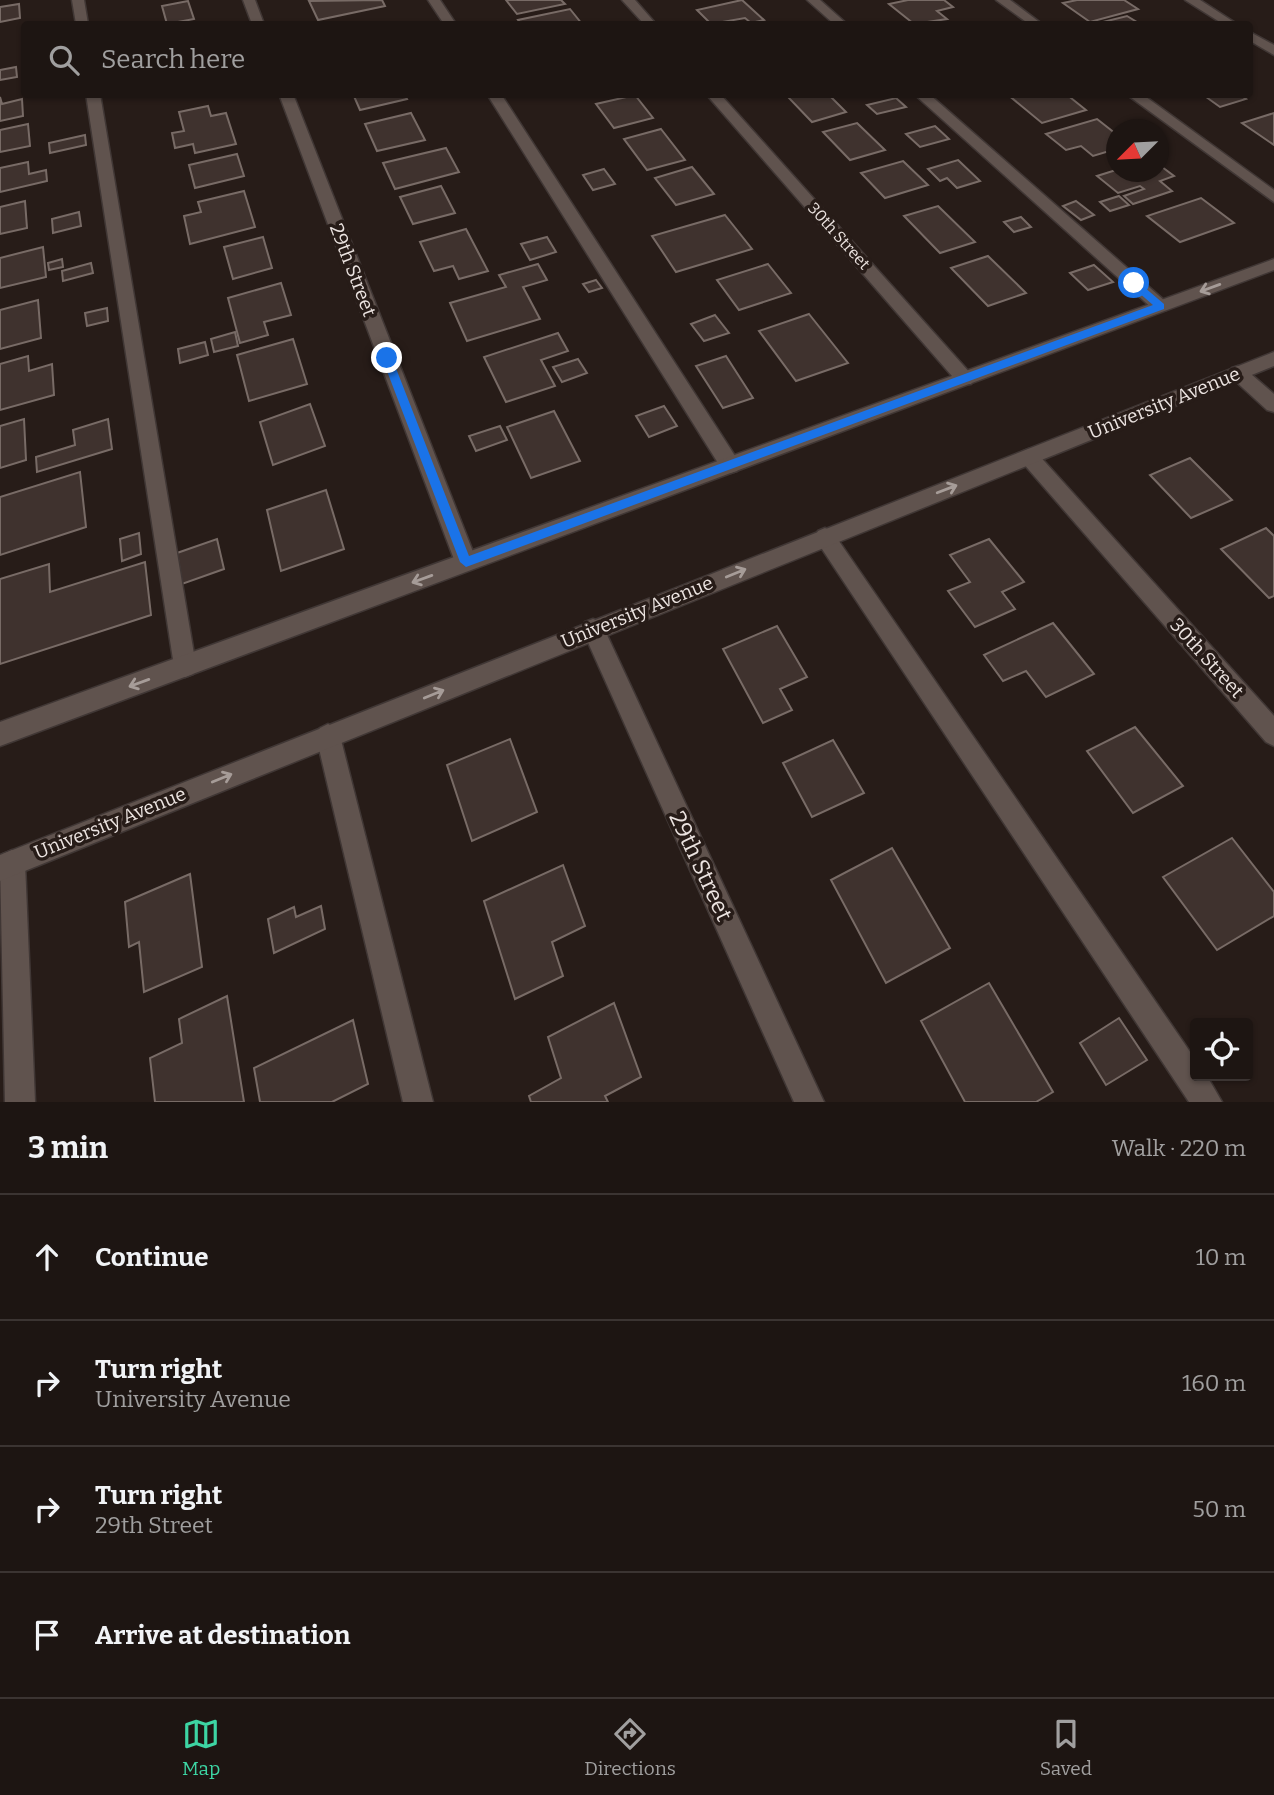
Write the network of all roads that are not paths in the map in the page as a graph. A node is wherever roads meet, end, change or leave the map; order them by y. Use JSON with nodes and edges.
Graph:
{"nodes":[{"id":1,"x":78,"y":0,"type":"edge"},
{"id":2,"x":249,"y":0,"type":"edge"},
{"id":3,"x":434,"y":0,"type":"edge"},
{"id":4,"x":628,"y":0,"type":"edge"},
{"id":5,"x":813,"y":0,"type":"edge"},
{"id":6,"x":1002,"y":0,"type":"edge"},
{"id":7,"x":1191,"y":0,"type":"edge"},
{"id":8,"x":82,"y":21,"type":"edge"},
{"id":9,"x":257,"y":21,"type":"edge"},
{"id":10,"x":448,"y":21,"type":"edge"},
{"id":11,"x":647,"y":21,"type":"edge"},
{"id":12,"x":838,"y":21,"type":"edge"},
{"id":13,"x":1031,"y":21,"type":"edge"},
{"id":14,"x":1226,"y":21,"type":"edge"},
{"id":15,"x":1253,"y":38,"type":"edge"},
{"id":16,"x":1274,"y":51,"type":"edge"},
{"id":17,"x":94,"y":98,"type":"edge"},
{"id":18,"x":288,"y":98,"type":"edge"},
{"id":19,"x":497,"y":98,"type":"edge"},
{"id":20,"x":716,"y":98,"type":"edge"},
{"id":21,"x":925,"y":98,"type":"edge"},
{"id":22,"x":1138,"y":98,"type":"edge"},
{"id":23,"x":1274,"y":197,"type":"edge"},
{"id":24,"x":1274,"y":264,"type":"edge"},
{"id":25,"x":1160,"y":306,"type":"junction"},
{"id":26,"x":1274,"y":359,"type":"edge"},
{"id":27,"x":1238,"y":373,"type":"junction"},
{"id":28,"x":965,"y":379,"type":"junction"},
{"id":29,"x":1274,"y":405,"type":"edge"},
{"id":30,"x":1029,"y":457,"type":"junction"},
{"id":31,"x":730,"y":465,"type":"junction"},
{"id":32,"x":825,"y":537,"type":"junction"},
{"id":33,"x":466,"y":562,"type":"junction"},
{"id":34,"x":593,"y":629,"type":"junction"},
{"id":35,"x":185,"y":666,"type":"junction"},
{"id":36,"x":0,"y":734,"type":"edge"},
{"id":37,"x":1274,"y":734,"type":"edge"},
{"id":38,"x":328,"y":736,"type":"junction"},
{"id":39,"x":6,"y":865,"type":"edge"},
{"id":40,"x":20,"y":1102,"type":"edge"},
{"id":41,"x":418,"y":1102,"type":"edge"},
{"id":42,"x":809,"y":1102,"type":"edge"},
{"id":43,"x":1206,"y":1102,"type":"edge"}],
"edges":[{"from":1,"to":8,"type":"street"},
{"from":2,"to":9,"type":"street"},
{"from":3,"to":10,"type":"street"},
{"from":4,"to":11,"type":"street"},
{"from":5,"to":12,"type":"street"},
{"from":6,"to":13,"type":"street"},
{"from":7,"to":14,"type":"street"},
{"from":15,"to":16,"type":"street"},
{"from":17,"to":35,"type":"street"},
{"from":18,"to":33,"type":"street","name":"29th Street"},
{"from":19,"to":31,"type":"street"},
{"from":20,"to":28,"type":"street","name":"30th Street"},
{"from":21,"to":25,"type":"street"},
{"from":22,"to":23,"type":"street"},
{"from":24,"to":25,"type":"street","one_way":true},
{"from":25,"to":28,"type":"street"},
{"from":26,"to":27,"type":"street","name":"University Avenue"},
{"from":27,"to":29,"type":"street"},
{"from":27,"to":30,"type":"street","name":"University Avenue"},
{"from":28,"to":31,"type":"street"},
{"from":32,"to":30,"type":"street","name":"University Avenue","one_way":true},
{"from":30,"to":37,"type":"street","name":"30th Street"},
{"from":31,"to":33,"type":"street"},
{"from":34,"to":32,"type":"street","name":"University Avenue","one_way":true},
{"from":32,"to":43,"type":"street"},
{"from":33,"to":35,"type":"street","one_way":true},
{"from":38,"to":34,"type":"street","name":"University Avenue","one_way":true},
{"from":34,"to":42,"type":"street","name":"29th Street"},
{"from":35,"to":36,"type":"street","one_way":true},
{"from":39,"to":38,"type":"street","name":"University Avenue","one_way":true},
{"from":38,"to":41,"type":"street"},
{"from":39,"to":40,"type":"street"}]}
